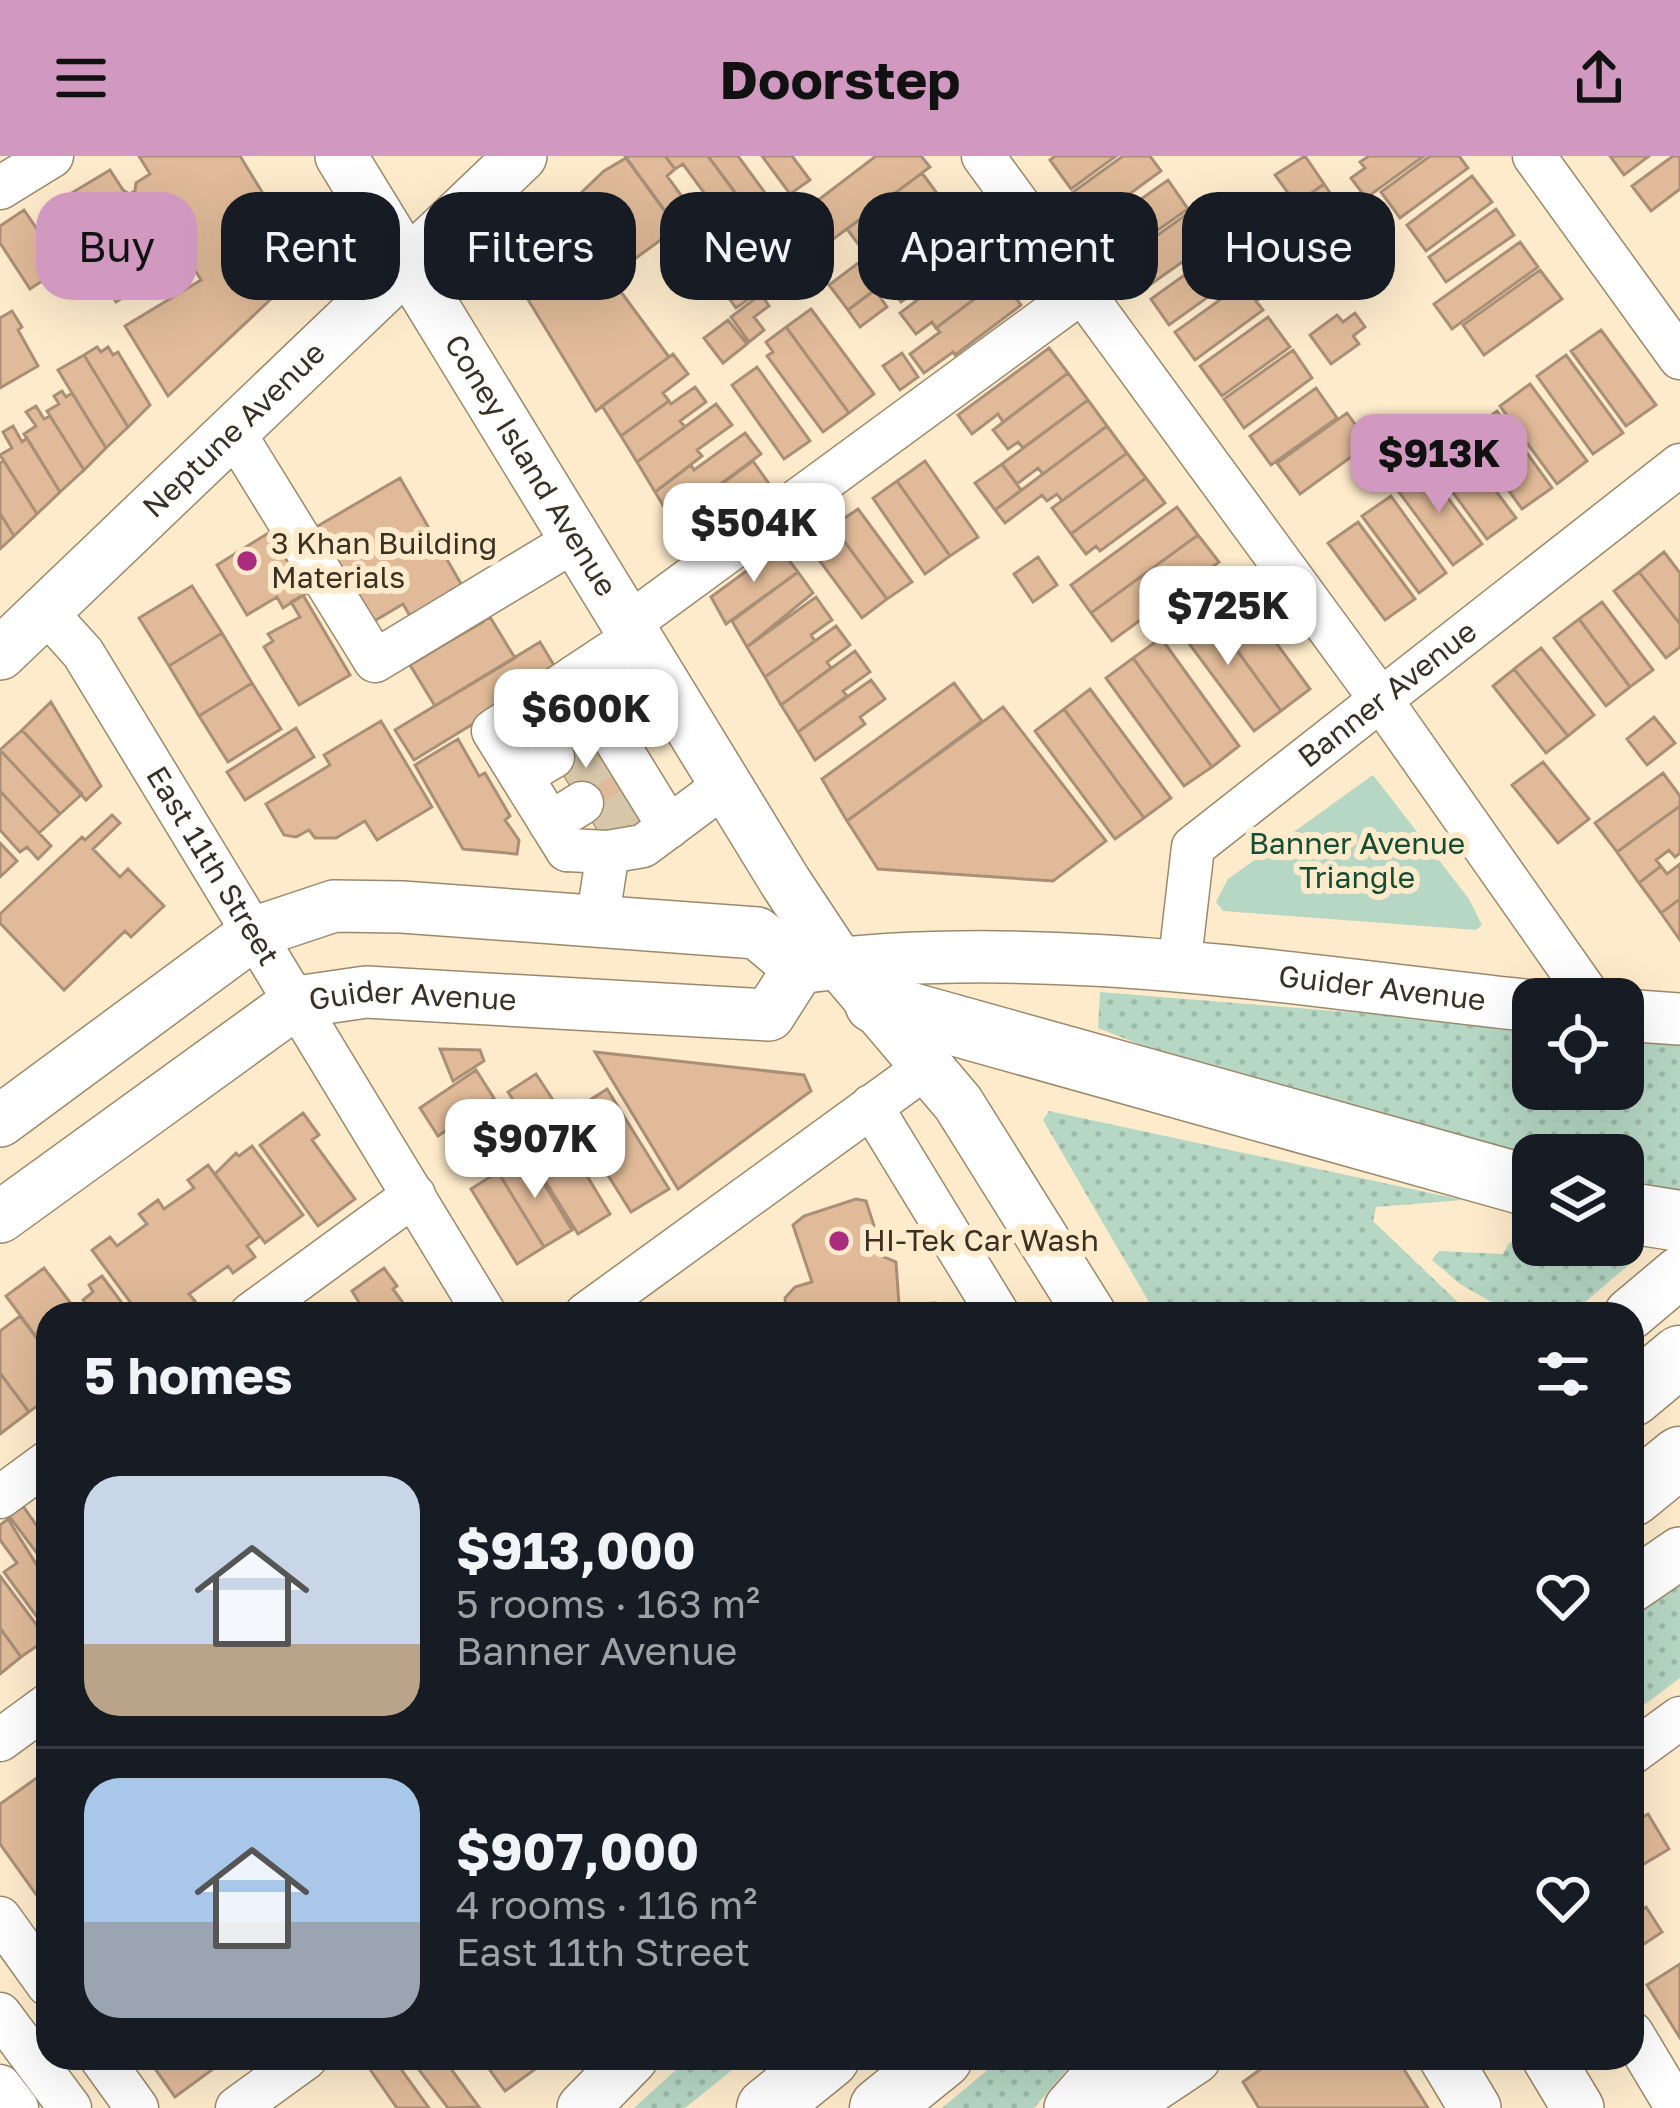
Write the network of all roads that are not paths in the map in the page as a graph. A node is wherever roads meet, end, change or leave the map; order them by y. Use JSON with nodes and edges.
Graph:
{"nodes":[{"id":1,"x":52,"y":156,"type":"edge"},
{"id":2,"x":341,"y":156,"type":"edge"},
{"id":3,"x":521,"y":156,"type":"edge"},
{"id":4,"x":983,"y":156,"type":"edge"},
{"id":5,"x":1534,"y":156,"type":"edge"},
{"id":6,"x":0,"y":188,"type":"edge"},
{"id":7,"x":1010,"y":192,"type":"edge"},
{"id":8,"x":407,"y":266,"type":"junction"},
{"id":9,"x":1071,"y":300,"type":"edge"},
{"id":10,"x":1090,"y":300,"type":"edge"},
{"id":11,"x":1680,"y":358,"type":"edge"},
{"id":12,"x":233,"y":431,"type":"junction"},
{"id":13,"x":1680,"y":465,"type":"edge"},
{"id":14,"x":574,"y":541,"type":"junction"},
{"id":15,"x":45,"y":611,"type":"junction"},
{"id":16,"x":630,"y":632,"type":"junction"},
{"id":17,"x":0,"y":654,"type":"edge"},
{"id":18,"x":1381,"y":700,"type":"junction"},
{"id":19,"x":586,"y":774,"type":"junction"},
{"id":20,"x":725,"y":785,"type":"junction"},
{"id":21,"x":597,"y":922,"type":"junction"},
{"id":22,"x":256,"y":932,"type":"junction"},
{"id":23,"x":1179,"y":968,"type":"junction"},
{"id":24,"x":838,"y":978,"type":"junction"},
{"id":25,"x":1576,"y":978,"type":"edge"},
{"id":26,"x":297,"y":1002,"type":"junction"},
{"id":27,"x":1512,"y":1004,"type":"edge"},
{"id":28,"x":1644,"y":1016,"type":"edge"},
{"id":29,"x":1680,"y":1019,"type":"edge"},
{"id":30,"x":929,"y":1065,"type":"junction"},
{"id":31,"x":871,"y":1106,"type":"junction"},
{"id":32,"x":0,"y":1121,"type":"edge"},
{"id":33,"x":1512,"y":1181,"type":"edge"},
{"id":34,"x":414,"y":1195,"type":"junction"},
{"id":35,"x":1644,"y":1215,"type":"edge"},
{"id":36,"x":0,"y":1217,"type":"edge"},
{"id":37,"x":1680,"y":1221,"type":"edge"},
{"id":38,"x":1680,"y":1272,"type":"edge"},
{"id":39,"x":267,"y":1302,"type":"edge"},
{"id":40,"x":478,"y":1302,"type":"edge"},
{"id":41,"x":602,"y":1302,"type":"edge"},
{"id":42,"x":991,"y":1302,"type":"edge"},
{"id":43,"x":1082,"y":1302,"type":"edge"},
{"id":44,"x":1644,"y":1302,"type":"edge"},
{"id":45,"x":1680,"y":1357,"type":"edge"},
{"id":46,"x":1644,"y":1386,"type":"edge"},
{"id":47,"x":1680,"y":1456,"type":"edge"},
{"id":48,"x":36,"y":1471,"type":"edge"},
{"id":49,"x":1644,"y":1486,"type":"edge"},
{"id":50,"x":0,"y":1497,"type":"edge"},
{"id":51,"x":1680,"y":1553,"type":"edge"},
{"id":52,"x":1644,"y":1578,"type":"edge"},
{"id":53,"x":36,"y":1714,"type":"edge"},
{"id":54,"x":1680,"y":1718,"type":"edge"},
{"id":55,"x":0,"y":1740,"type":"edge"},
{"id":56,"x":1644,"y":1744,"type":"edge"},
{"id":57,"x":0,"y":1918,"type":"edge"},
{"id":58,"x":36,"y":1968,"type":"edge"},
{"id":59,"x":0,"y":2014,"type":"edge"},
{"id":60,"x":1644,"y":2053,"type":"edge"},
{"id":61,"x":36,"y":2062,"type":"edge"},
{"id":62,"x":42,"y":2070,"type":"edge"},
{"id":63,"x":110,"y":2070,"type":"edge"},
{"id":64,"x":289,"y":2070,"type":"edge"},
{"id":65,"x":611,"y":2070,"type":"edge"},
{"id":66,"x":618,"y":2070,"type":"edge"},
{"id":67,"x":927,"y":2070,"type":"edge"},
{"id":68,"x":1103,"y":2070,"type":"edge"},
{"id":69,"x":1178,"y":2070,"type":"edge"},
{"id":70,"x":1452,"y":2070,"type":"edge"},
{"id":71,"x":1555,"y":2070,"type":"edge"},
{"id":72,"x":0,"y":2086,"type":"edge"},
{"id":73,"x":16,"y":2108,"type":"edge"},
{"id":74,"x":70,"y":2108,"type":"edge"},
{"id":75,"x":137,"y":2108,"type":"edge"},
{"id":76,"x":237,"y":2108,"type":"edge"},
{"id":77,"x":555,"y":2108,"type":"edge"},
{"id":78,"x":583,"y":2108,"type":"edge"},
{"id":79,"x":880,"y":2108,"type":"edge"},
{"id":80,"x":1070,"y":2108,"type":"edge"},
{"id":81,"x":1120,"y":2108,"type":"edge"},
{"id":82,"x":1475,"y":2108,"type":"edge"},
{"id":83,"x":1578,"y":2108,"type":"edge"},
{"id":84,"x":1677,"y":2108,"type":"edge"}],
"edges":[{"from":1,"to":6,"type":"street"},
{"from":2,"to":8,"type":"main road","name":"Coney Island Avenue"},
{"from":3,"to":8,"type":"main road","name":"Neptune Avenue"},
{"from":4,"to":7,"type":"street"},
{"from":5,"to":11,"type":"street"},
{"from":8,"to":12,"type":"main road","name":"Neptune Avenue"},
{"from":8,"to":14,"type":"main road","name":"Coney Island Avenue"},
{"from":9,"to":16,"type":"street"},
{"from":10,"to":18,"type":"street"},
{"from":12,"to":14,"type":"street"},
{"from":12,"to":15,"type":"main road","name":"Neptune Avenue"},
{"from":13,"to":18,"type":"street","name":"Banner Avenue"},
{"from":14,"to":16,"type":"main road","name":"Coney Island Avenue"},
{"from":15,"to":17,"type":"main road","name":"Neptune Avenue"},
{"from":15,"to":22,"type":"street","name":"East 11th Street"},
{"from":16,"to":19,"type":"street"},
{"from":16,"to":20,"type":"main road","name":"Coney Island Avenue"},
{"from":18,"to":23,"type":"street","name":"Banner Avenue"},
{"from":18,"to":25,"type":"street"},
{"from":19,"to":20,"type":"street"},
{"from":19,"to":21,"type":"street"},
{"from":20,"to":24,"type":"main road","name":"Coney Island Avenue"},
{"from":21,"to":22,"type":"main road"},
{"from":21,"to":24,"type":"main road"},
{"from":22,"to":26,"type":"street","name":"East 11th Street"},
{"from":22,"to":32,"type":"main road"},
{"from":23,"to":24,"type":"main road","name":"Guider Avenue"},
{"from":23,"to":27,"type":"main road","name":"Guider Avenue"},
{"from":24,"to":26,"type":"main road","name":"Guider Avenue"},
{"from":24,"to":30,"type":"main road","name":"Coney Island Avenue"},
{"from":24,"to":33,"type":"highway"},
{"from":26,"to":34,"type":"street","name":"East 11th Street"},
{"from":26,"to":36,"type":"main road","name":"Guider Avenue"},
{"from":28,"to":29,"type":"main road"},
{"from":30,"to":31,"type":"street"},
{"from":30,"to":43,"type":"main road","name":"Coney Island Avenue"},
{"from":31,"to":41,"type":"street"},
{"from":31,"to":42,"type":"street"},
{"from":34,"to":39,"type":"street"},
{"from":34,"to":40,"type":"street","name":"East 11th Street"},
{"from":35,"to":37,"type":"highway"},
{"from":38,"to":44,"type":"main road"},
{"from":45,"to":46,"type":"highway"},
{"from":47,"to":49,"type":"highway"},
{"from":48,"to":50,"type":"street"},
{"from":51,"to":52,"type":"main road"},
{"from":53,"to":55,"type":"street"},
{"from":54,"to":56,"type":"street"},
{"from":57,"to":58,"type":"street"},
{"from":59,"to":61,"type":"street"},
{"from":60,"to":84,"type":"street"},
{"from":62,"to":74,"type":"street"},
{"from":63,"to":75,"type":"street"},
{"from":64,"to":76,"type":"street"},
{"from":65,"to":77,"type":"street"},
{"from":66,"to":78,"type":"main road"},
{"from":67,"to":79,"type":"highway"},
{"from":68,"to":80,"type":"main road"},
{"from":69,"to":81,"type":"main road"},
{"from":70,"to":82,"type":"main road"},
{"from":71,"to":83,"type":"main road"},
{"from":72,"to":73,"type":"street"}]}
